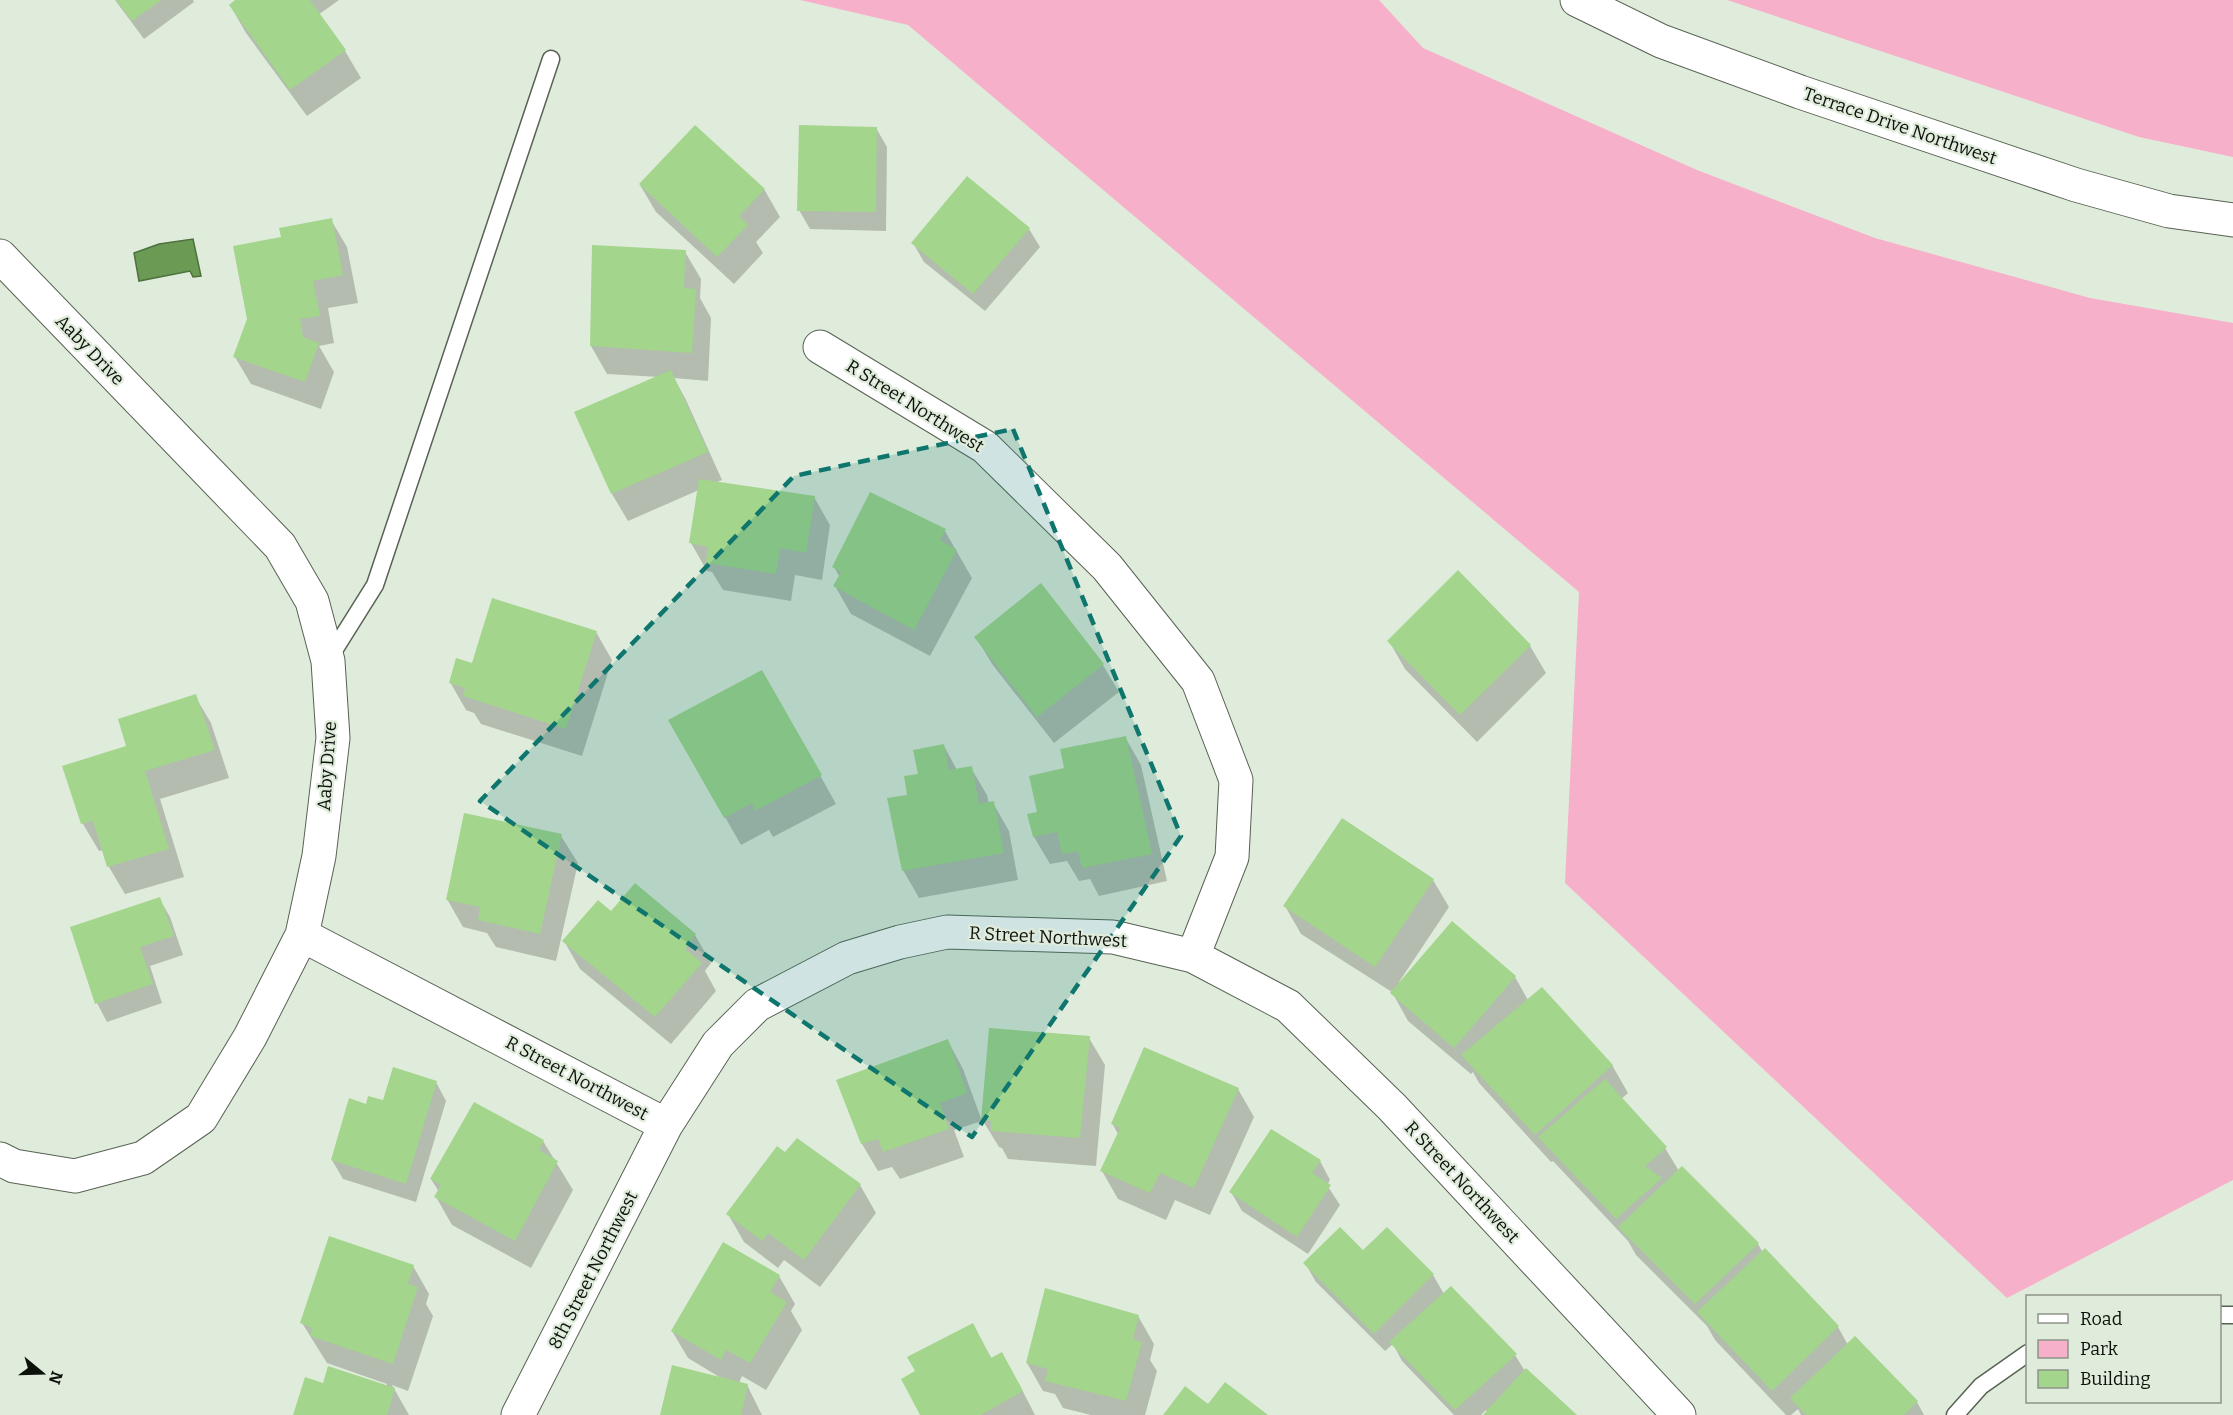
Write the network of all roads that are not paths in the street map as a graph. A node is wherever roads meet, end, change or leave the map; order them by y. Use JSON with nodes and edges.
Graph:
{"nodes":[{"id":1,"x":1577,"y":0,"type":"edge"},
{"id":2,"x":551,"y":59,"type":"dead end"},
{"id":3,"x":2233,"y":220,"type":"edge"},
{"id":4,"x":0,"y":256,"type":"edge"},
{"id":5,"x":820,"y":347,"type":"dead end"},
{"id":6,"x":328,"y":661,"type":"junction"},
{"id":7,"x":302,"y":935,"type":"junction"},
{"id":8,"x":1193,"y":956,"type":"junction"},
{"id":9,"x":666,"y":1125,"type":"junction"},
{"id":10,"x":0,"y":1159,"type":"edge"},
{"id":11,"x":2026,"y":1354,"type":"edge"},
{"id":12,"x":518,"y":1415,"type":"edge"},
{"id":13,"x":1679,"y":1415,"type":"edge"},
{"id":14,"x":1955,"y":1415,"type":"edge"}],
"edges":[{"from":1,"to":3,"type":"street","name":"Terrace Drive Northwest"},
{"from":2,"to":6,"type":"lane"},
{"from":4,"to":6,"type":"street","name":"Aaby Drive"},
{"from":5,"to":8,"type":"street","name":"R Street Northwest"},
{"from":6,"to":7,"type":"street","name":"Aaby Drive"},
{"from":7,"to":9,"type":"street","name":"R Street Northwest"},
{"from":7,"to":10,"type":"street","name":"Aaby Drive"},
{"from":8,"to":9,"type":"street","name":"R Street Northwest"},
{"from":8,"to":13,"type":"street","name":"R Street Northwest"},
{"from":9,"to":12,"type":"street","name":"8th Street Northwest"},
{"from":11,"to":14,"type":"lane"}]}
